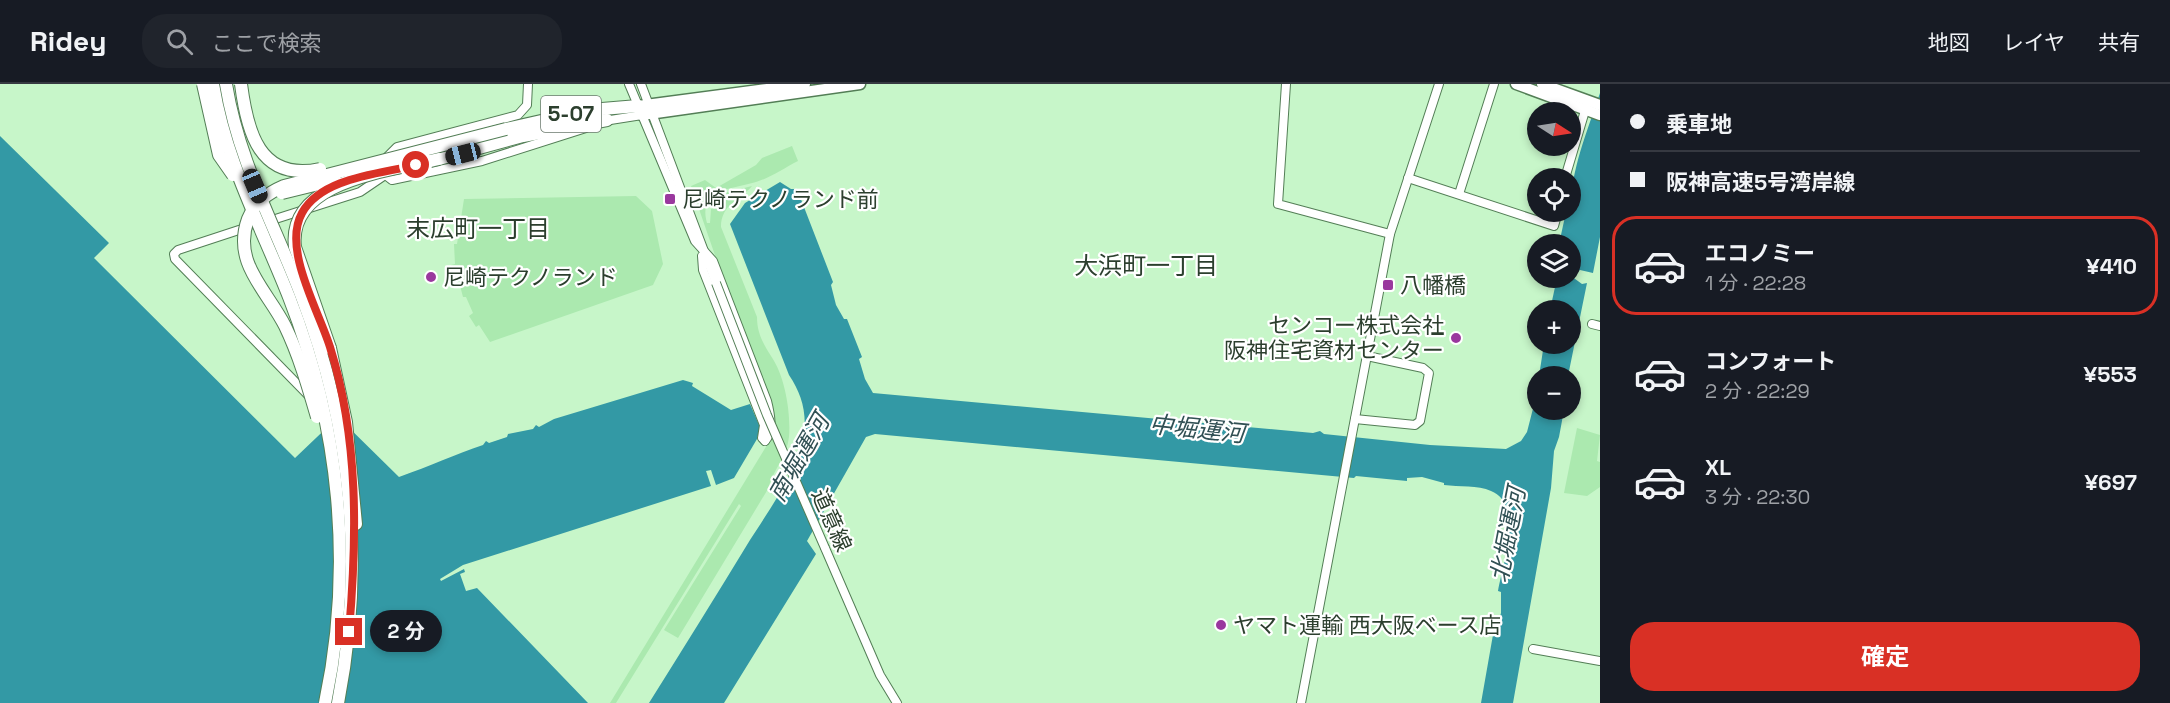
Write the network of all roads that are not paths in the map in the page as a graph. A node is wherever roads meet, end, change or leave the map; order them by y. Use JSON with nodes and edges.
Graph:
{"nodes":[{"id":1,"x":203,"y":84,"type":"edge"},
{"id":2,"x":213,"y":84,"type":"edge"},
{"id":3,"x":226,"y":84,"type":"edge"},
{"id":4,"x":241,"y":84,"type":"edge"},
{"id":5,"x":528,"y":84,"type":"edge"},
{"id":6,"x":629,"y":84,"type":"edge"},
{"id":7,"x":641,"y":84,"type":"edge"},
{"id":8,"x":805,"y":84,"type":"edge"},
{"id":9,"x":860,"y":84,"type":"edge"},
{"id":10,"x":1286,"y":84,"type":"edge"},
{"id":11,"x":1439,"y":84,"type":"edge"},
{"id":12,"x":1494,"y":84,"type":"edge"},
{"id":13,"x":1516,"y":84,"type":"edge"},
{"id":14,"x":1542,"y":84,"type":"edge"},
{"id":15,"x":1593,"y":108,"type":"edge"},
{"id":16,"x":645,"y":109,"type":"junction"},
{"id":17,"x":607,"y":120,"type":"junction"},
{"id":18,"x":507,"y":136,"type":"junction"},
{"id":19,"x":439,"y":146,"type":"junction"},
{"id":20,"x":1570,"y":168,"type":"edge"},
{"id":21,"x":385,"y":175,"type":"junction"},
{"id":22,"x":1408,"y":178,"type":"junction"},
{"id":23,"x":1459,"y":194,"type":"junction"},
{"id":24,"x":1527,"y":217,"type":"edge"},
{"id":25,"x":1542,"y":222,"type":"edge"},
{"id":26,"x":1555,"y":222,"type":"edge"},
{"id":27,"x":1390,"y":234,"type":"junction"},
{"id":28,"x":701,"y":247,"type":"junction"},
{"id":29,"x":1367,"y":356,"type":"junction"},
{"id":30,"x":328,"y":415,"type":"dead end"},
{"id":31,"x":1355,"y":419,"type":"junction"},
{"id":32,"x":338,"y":508,"type":"junction"},
{"id":33,"x":353,"y":560,"type":"junction"},
{"id":34,"x":1533,"y":649,"type":"dead end"},
{"id":35,"x":1600,"y":661,"type":"edge"},
{"id":36,"x":325,"y":703,"type":"edge"},
{"id":37,"x":338,"y":703,"type":"edge"},
{"id":38,"x":897,"y":703,"type":"edge"},
{"id":39,"x":1301,"y":703,"type":"edge"}],
"edges":[{"from":1,"to":18,"type":"highway","number":"5-07","bridge":true},
{"from":2,"to":32,"type":"highway","bridge":true},
{"from":3,"to":33,"type":"highway","bridge":true},
{"from":4,"to":19,"type":"highway","number":"5-07","bridge":true},
{"from":5,"to":21,"type":"street"},
{"from":6,"to":16,"type":"street"},
{"from":7,"to":16,"type":"street"},
{"from":8,"to":16,"type":"main road"},
{"from":9,"to":16,"type":"main road"},
{"from":10,"to":27,"type":"street"},
{"from":11,"to":22,"type":"street"},
{"from":12,"to":23,"type":"street"},
{"from":13,"to":15,"type":"main road"},
{"from":14,"to":15,"type":"main road"},
{"from":15,"to":20,"type":"street"},
{"from":16,"to":17,"type":"street"},
{"from":16,"to":18,"type":"highway","number":"5-07"},
{"from":16,"to":28,"type":"street","name":"道意線"},
{"from":17,"to":18,"type":"highway","number":"5-07"},
{"from":17,"to":21,"type":"street"},
{"from":18,"to":19,"type":"highway","number":"5-07","bridge":true},
{"from":18,"to":33,"type":"highway","number":"5-07","bridge":true},
{"from":19,"to":32,"type":"highway","number":"5-07","bridge":true},
{"from":21,"to":30,"type":"street"},
{"from":22,"to":23,"type":"street"},
{"from":22,"to":27,"type":"street"},
{"from":23,"to":24,"type":"street"},
{"from":25,"to":26,"type":"street"},
{"from":27,"to":29,"type":"street"},
{"from":28,"to":28,"type":"street"},
{"from":28,"to":38,"type":"street","name":"道意線","bridge":true},
{"from":29,"to":31,"type":"street"},
{"from":29,"to":31,"type":"street"},
{"from":31,"to":39,"type":"street"},
{"from":32,"to":36,"type":"highway","bridge":true},
{"from":33,"to":37,"type":"highway","bridge":true},
{"from":34,"to":35,"type":"street"}]}
